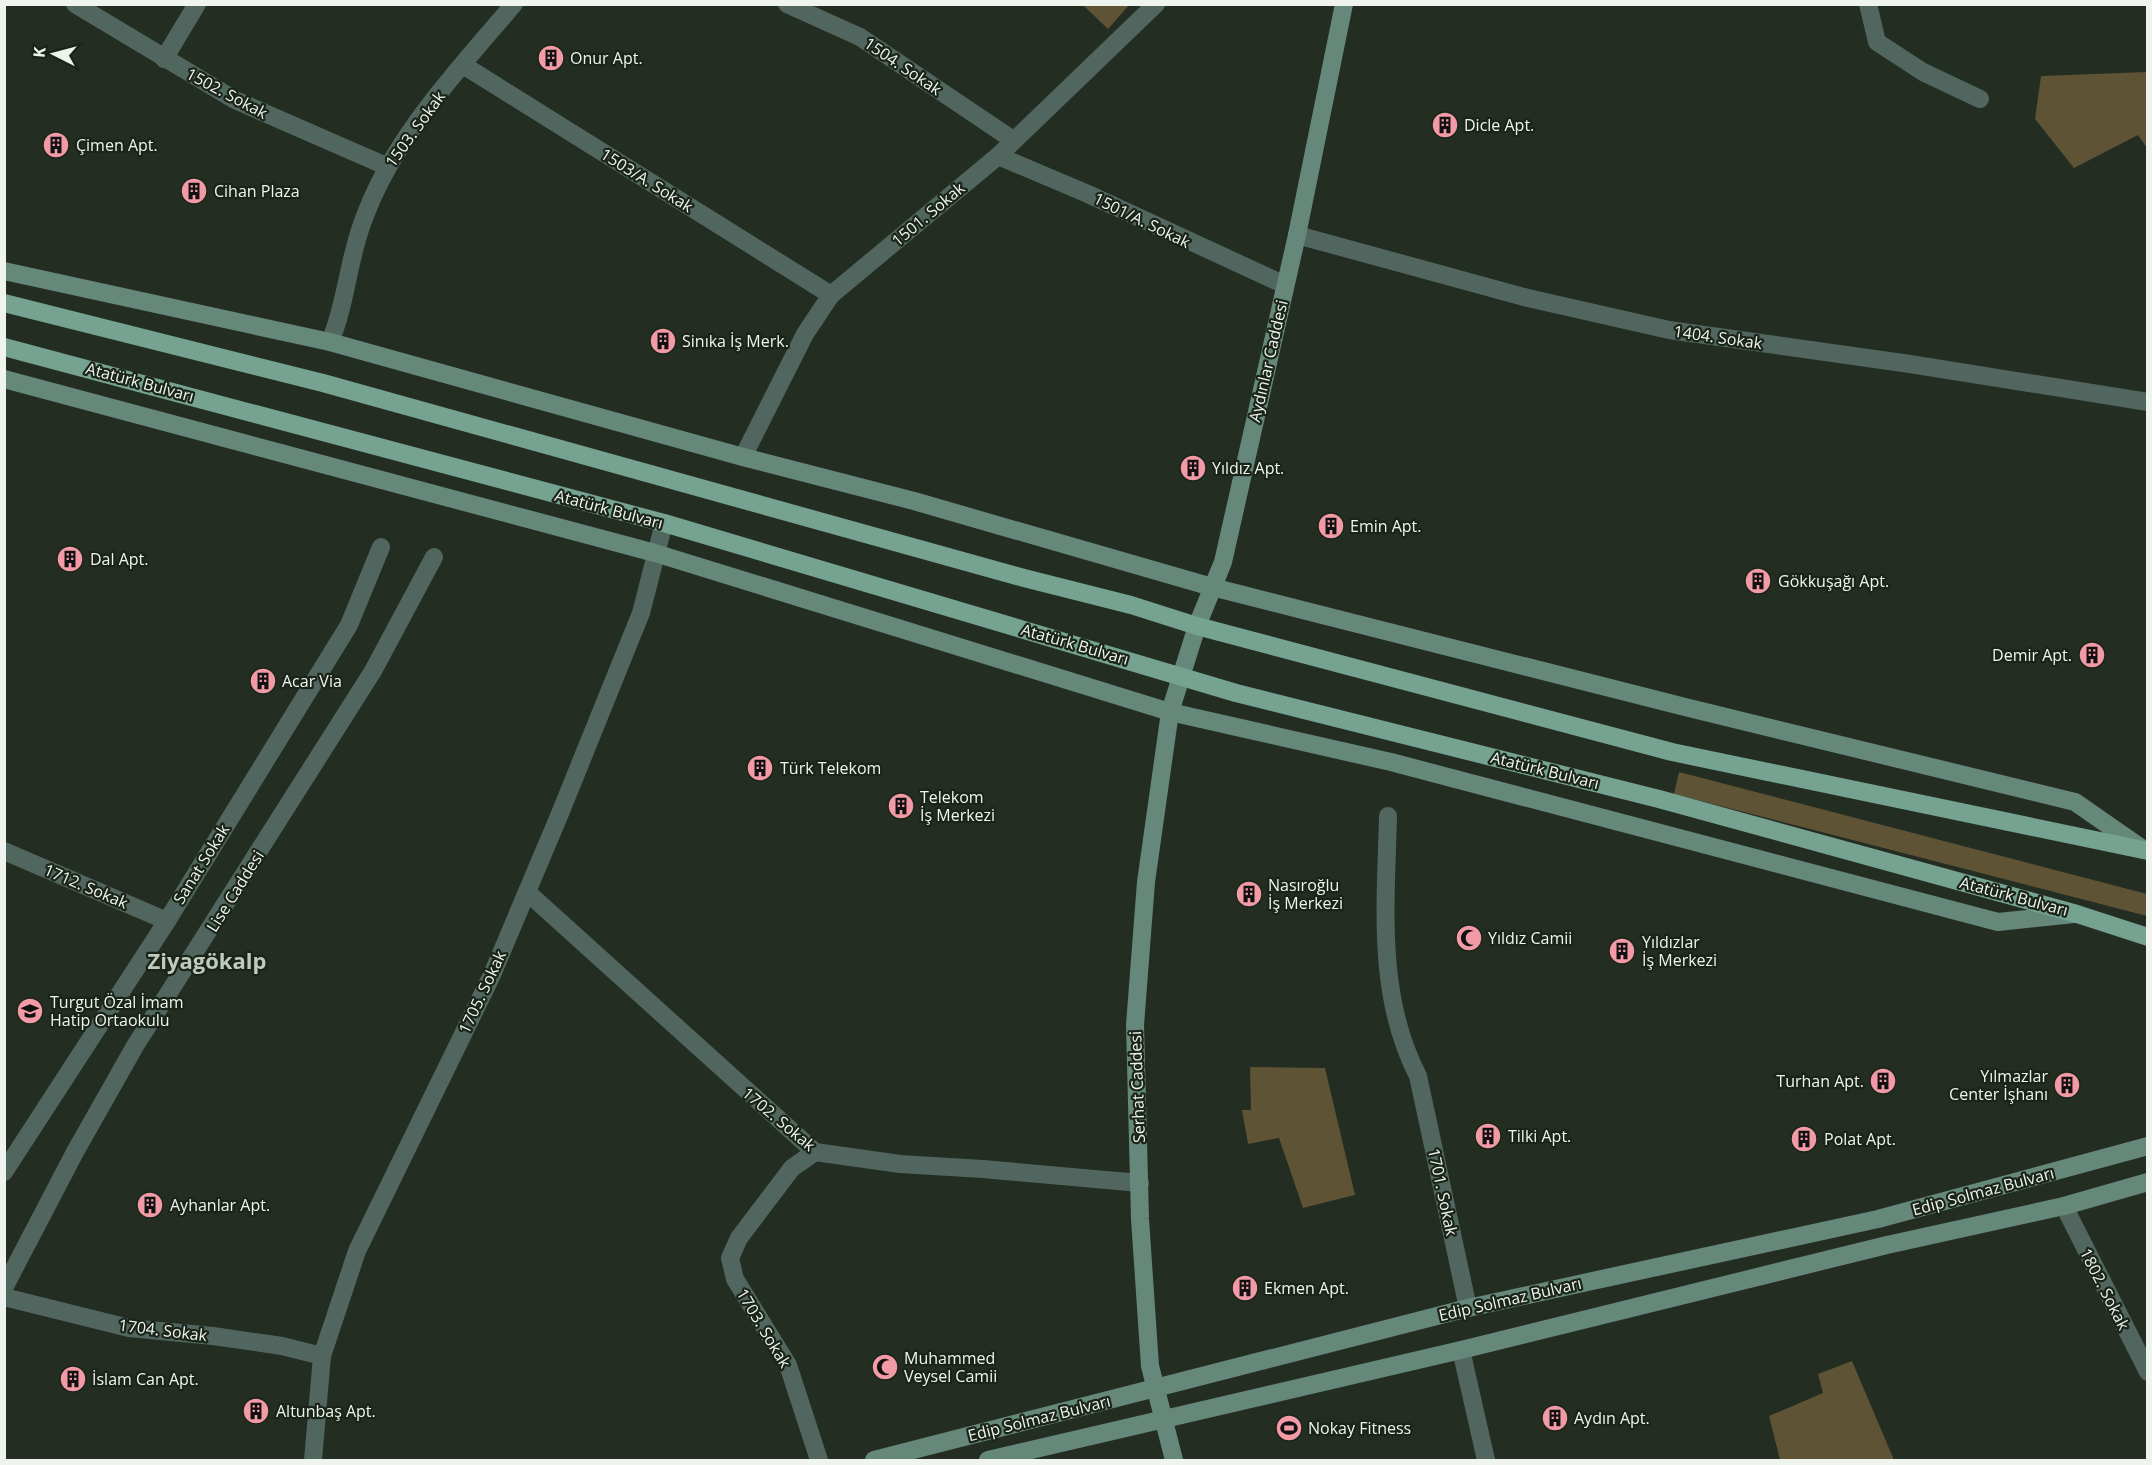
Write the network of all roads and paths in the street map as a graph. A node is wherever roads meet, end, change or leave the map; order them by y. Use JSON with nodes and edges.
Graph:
{"nodes":[{"id":1,"x":75,"y":4,"type":"edge"},
{"id":2,"x":197,"y":4,"type":"edge"},
{"id":3,"x":514,"y":4,"type":"edge"},
{"id":4,"x":787,"y":4,"type":"edge"},
{"id":5,"x":1156,"y":4,"type":"edge"},
{"id":6,"x":1344,"y":4,"type":"edge"},
{"id":7,"x":1868,"y":4,"type":"edge"},
{"id":8,"x":164,"y":59,"type":"junction"},
{"id":9,"x":462,"y":65,"type":"junction"},
{"id":10,"x":1980,"y":99,"type":"dead end"},
{"id":11,"x":1013,"y":140,"type":"junction"},
{"id":12,"x":998,"y":156,"type":"junction"},
{"id":13,"x":387,"y":166,"type":"junction"},
{"id":14,"x":1297,"y":235,"type":"junction"},
{"id":15,"x":4,"y":271,"type":"edge"},
{"id":16,"x":1285,"y":285,"type":"junction"},
{"id":17,"x":831,"y":295,"type":"junction"},
{"id":18,"x":4,"y":303,"type":"edge"},
{"id":19,"x":330,"y":342,"type":"junction"},
{"id":20,"x":4,"y":347,"type":"edge"},
{"id":21,"x":4,"y":379,"type":"edge"},
{"id":22,"x":2148,"y":402,"type":"edge"},
{"id":23,"x":743,"y":457,"type":"junction"},
{"id":24,"x":664,"y":523,"type":"junction"},
{"id":25,"x":381,"y":547,"type":"dead end"},
{"id":26,"x":655,"y":554,"type":"junction"},
{"id":27,"x":434,"y":557,"type":"dead end"},
{"id":28,"x":1212,"y":587,"type":"junction"},
{"id":29,"x":1197,"y":626,"type":"junction"},
{"id":30,"x":1180,"y":676,"type":"junction"},
{"id":31,"x":1170,"y":712,"type":"junction"},
{"id":32,"x":1388,"y":816,"type":"dead end"},
{"id":33,"x":2146,"y":850,"type":"edge"},
{"id":34,"x":4,"y":851,"type":"edge"},
{"id":35,"x":527,"y":892,"type":"junction"},
{"id":36,"x":2077,"y":914,"type":"junction"},
{"id":37,"x":167,"y":921,"type":"junction"},
{"id":38,"x":2148,"y":937,"type":"edge"},
{"id":39,"x":2148,"y":1146,"type":"edge"},
{"id":40,"x":814,"y":1152,"type":"junction"},
{"id":41,"x":4,"y":1172,"type":"edge"},
{"id":42,"x":2148,"y":1182,"type":"edge"},
{"id":43,"x":1140,"y":1183,"type":"junction"},
{"id":44,"x":2064,"y":1206,"type":"junction"},
{"id":45,"x":4,"y":1288,"type":"edge"},
{"id":46,"x":4,"y":1297,"type":"edge"},
{"id":47,"x":1468,"y":1308,"type":"junction"},
{"id":48,"x":1461,"y":1350,"type":"junction"},
{"id":49,"x":322,"y":1356,"type":"junction"},
{"id":50,"x":2148,"y":1372,"type":"edge"},
{"id":51,"x":1155,"y":1389,"type":"junction"},
{"id":52,"x":1164,"y":1418,"type":"junction"},
{"id":53,"x":313,"y":1461,"type":"edge"},
{"id":54,"x":819,"y":1461,"type":"edge"},
{"id":55,"x":874,"y":1461,"type":"edge"},
{"id":56,"x":988,"y":1461,"type":"edge"},
{"id":57,"x":1174,"y":1461,"type":"edge"},
{"id":58,"x":1486,"y":1461,"type":"edge"}],
"edges":[{"from":1,"to":8,"type":"street","name":"1502. Sokak"},
{"from":2,"to":8,"type":"street"},
{"from":3,"to":9,"type":"street","name":"1503. Sokak"},
{"from":4,"to":11,"type":"street","name":"1504. Sokak"},
{"from":5,"to":11,"type":"street","name":"1501. Sokak"},
{"from":6,"to":14,"type":"street","name":"Aydınlar Caddesi"},
{"from":7,"to":10,"type":"street"},
{"from":8,"to":13,"type":"street","name":"1502. Sokak"},
{"from":9,"to":13,"type":"street","name":"1503. Sokak"},
{"from":9,"to":17,"type":"street","name":"1503/A. Sokak"},
{"from":11,"to":12,"type":"street","name":"1501. Sokak"},
{"from":12,"to":16,"type":"street","name":"1501/A. Sokak"},
{"from":12,"to":17,"type":"street","name":"1501. Sokak"},
{"from":13,"to":19,"type":"street","name":"1503. Sokak"},
{"from":14,"to":16,"type":"street","name":"Aydınlar Caddesi"},
{"from":14,"to":22,"type":"street","name":"1404. Sokak"},
{"from":15,"to":19,"type":"street"},
{"from":16,"to":28,"type":"street","name":"Aydınlar Caddesi"},
{"from":17,"to":23,"type":"street","name":"1501. Sokak"},
{"from":18,"to":29,"type":"main road"},
{"from":19,"to":23,"type":"street"},
{"from":20,"to":24,"type":"main road","name":"Atatürk Bulvarı"},
{"from":21,"to":26,"type":"street"},
{"from":23,"to":28,"type":"street"},
{"from":24,"to":26,"type":"street","name":"1705. Sokak"},
{"from":24,"to":30,"type":"main road","name":"Atatürk Bulvarı"},
{"from":25,"to":37,"type":"street","name":"Sanat Sokak"},
{"from":26,"to":31,"type":"street"},
{"from":26,"to":35,"type":"street","name":"1705. Sokak"},
{"from":27,"to":45,"type":"street","name":"Lise Caddesi"},
{"from":28,"to":29,"type":"street","name":"Aydınlar Caddesi"},
{"from":28,"to":33,"type":"street"},
{"from":29,"to":30,"type":"street","name":"Aydınlar Caddesi"},
{"from":29,"to":33,"type":"main road"},
{"from":30,"to":31,"type":"street","name":"Aydınlar Caddesi"},
{"from":30,"to":36,"type":"main road","name":"Atatürk Bulvarı"},
{"from":31,"to":36,"type":"street"},
{"from":31,"to":43,"type":"street","name":"Serhat Caddesi"},
{"from":32,"to":47,"type":"street","name":"1701. Sokak"},
{"from":34,"to":37,"type":"street","name":"1712. Sokak"},
{"from":35,"to":40,"type":"street","name":"1702. Sokak"},
{"from":35,"to":49,"type":"street","name":"1705. Sokak"},
{"from":36,"to":38,"type":"main road","name":"Atatürk Bulvarı"},
{"from":37,"to":41,"type":"street","name":"Sanat Sokak"},
{"from":39,"to":47,"type":"street","name":"Edip Solmaz Bulvarı"},
{"from":40,"to":43,"type":"street","name":"1702. Sokak"},
{"from":40,"to":54,"type":"street","name":"1703. Sokak"},
{"from":42,"to":44,"type":"street","name":"Edip Solmaz Bulvarı"},
{"from":43,"to":51,"type":"street","name":"Serhat Caddesi"},
{"from":44,"to":48,"type":"street","name":"Edip Solmaz Bulvarı"},
{"from":44,"to":50,"type":"street","name":"1802. Sokak"},
{"from":46,"to":49,"type":"street","name":"1704. Sokak"},
{"from":47,"to":51,"type":"street","name":"Edip Solmaz Bulvarı"},
{"from":48,"to":52,"type":"street","name":"Edip Solmaz Bulvarı"},
{"from":48,"to":58,"type":"street"},
{"from":49,"to":53,"type":"street","name":"1705. Sokak"},
{"from":51,"to":52,"type":"street","name":"Serhat Caddesi"},
{"from":51,"to":55,"type":"street","name":"Edip Solmaz Bulvarı"},
{"from":52,"to":56,"type":"street","name":"Edip Solmaz Bulvarı"},
{"from":52,"to":57,"type":"street","name":"Serhat Caddesi"}]}
